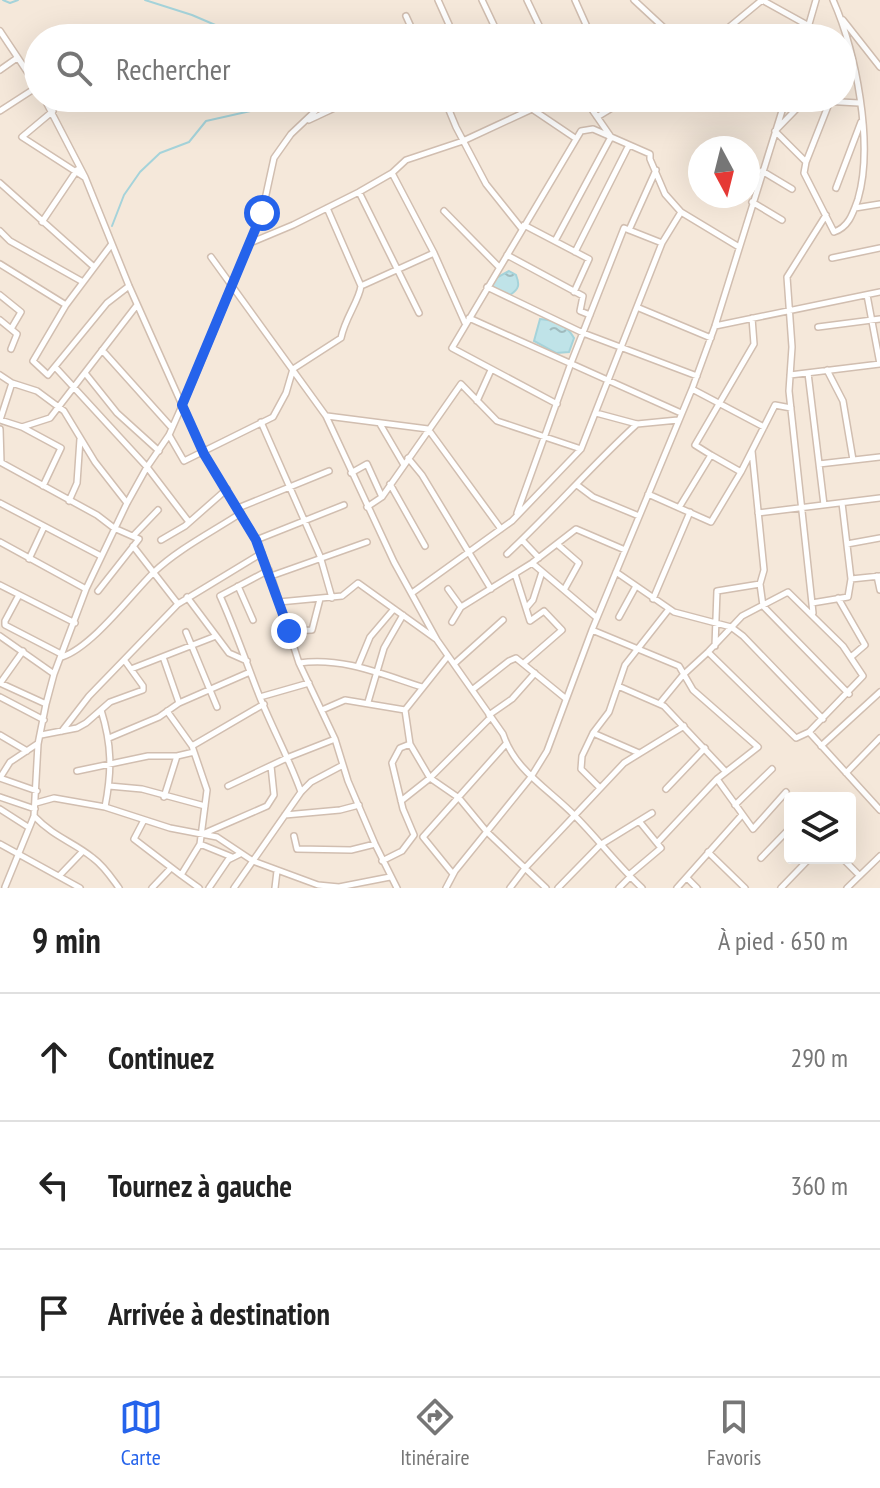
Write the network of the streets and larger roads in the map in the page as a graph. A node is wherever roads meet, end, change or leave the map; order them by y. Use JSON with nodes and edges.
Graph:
{"nodes":[{"id":1,"x":438,"y":0,"type":"edge"},
{"id":2,"x":482,"y":0,"type":"edge"},
{"id":3,"x":527,"y":0,"type":"edge"},
{"id":4,"x":575,"y":0,"type":"edge"},
{"id":5,"x":634,"y":0,"type":"edge"},
{"id":6,"x":762,"y":0,"type":"edge"},
{"id":7,"x":816,"y":0,"type":"edge"},
{"id":8,"x":833,"y":0,"type":"edge"},
{"id":9,"x":406,"y":16,"type":"dead end"},
{"id":10,"x":840,"y":16,"type":"junction"},
{"id":11,"x":410,"y":24,"type":"edge"},
{"id":12,"x":449,"y":24,"type":"edge"},
{"id":13,"x":493,"y":24,"type":"edge"},
{"id":14,"x":538,"y":24,"type":"edge"},
{"id":15,"x":586,"y":24,"type":"edge"},
{"id":16,"x":660,"y":24,"type":"edge"},
{"id":17,"x":733,"y":24,"type":"edge"},
{"id":18,"x":805,"y":24,"type":"edge"},
{"id":19,"x":810,"y":24,"type":"edge"},
{"id":20,"x":842,"y":24,"type":"edge"},
{"id":21,"x":846,"y":24,"type":"edge"},
{"id":22,"x":1,"y":34,"type":"edge"},
{"id":23,"x":856,"y":36,"type":"edge"},
{"id":24,"x":17,"y":58,"type":"junction"},
{"id":25,"x":880,"y":67,"type":"edge"},
{"id":26,"x":24,"y":68,"type":"edge"},
{"id":27,"x":0,"y":70,"type":"edge"},
{"id":28,"x":856,"y":86,"type":"edge"},
{"id":29,"x":24,"y":96,"type":"edge"},
{"id":30,"x":856,"y":103,"type":"edge"},
{"id":31,"x":859,"y":103,"type":"junction"},
{"id":32,"x":0,"y":111,"type":"edge"},
{"id":33,"x":52,"y":112,"type":"edge"},
{"id":34,"x":53,"y":112,"type":"edge"},
{"id":35,"x":314,"y":112,"type":"edge"},
{"id":36,"x":326,"y":112,"type":"edge"},
{"id":37,"x":450,"y":112,"type":"edge"},
{"id":38,"x":526,"y":112,"type":"edge"},
{"id":39,"x":536,"y":112,"type":"edge"},
{"id":40,"x":594,"y":112,"type":"edge"},
{"id":41,"x":605,"y":112,"type":"edge"},
{"id":42,"x":781,"y":112,"type":"edge"},
{"id":43,"x":793,"y":112,"type":"edge"},
{"id":44,"x":826,"y":112,"type":"edge"},
{"id":45,"x":597,"y":117,"type":"junction"},
{"id":46,"x":862,"y":118,"type":"junction"},
{"id":47,"x":304,"y":122,"type":"junction"},
{"id":48,"x":775,"y":131,"type":"junction"},
{"id":49,"x":611,"y":137,"type":"junction"},
{"id":50,"x":575,"y":138,"type":"junction"},
{"id":51,"x":463,"y":141,"type":"junction"},
{"id":52,"x":629,"y":145,"type":"junction"},
{"id":53,"x":806,"y":162,"type":"junction"},
{"id":54,"x":77,"y":170,"type":"junction"},
{"id":55,"x":656,"y":170,"type":"junction"},
{"id":56,"x":762,"y":171,"type":"junction"},
{"id":57,"x":392,"y":173,"type":"junction"},
{"id":58,"x":760,"y":177,"type":"edge"},
{"id":59,"x":1,"y":188,"type":"edge"},
{"id":60,"x":836,"y":188,"type":"dead end"},
{"id":61,"x":792,"y":189,"type":"dead end"},
{"id":62,"x":359,"y":192,"type":"junction"},
{"id":63,"x":880,"y":204,"type":"edge"},
{"id":64,"x":760,"y":207,"type":"edge"},
{"id":65,"x":327,"y":208,"type":"junction"},
{"id":66,"x":750,"y":208,"type":"edge"},
{"id":67,"x":855,"y":208,"type":"junction"},
{"id":68,"x":444,"y":211,"type":"dead end"},
{"id":69,"x":681,"y":212,"type":"junction"},
{"id":70,"x":826,"y":215,"type":"junction"},
{"id":71,"x":782,"y":220,"type":"dead end"},
{"id":72,"x":42,"y":222,"type":"junction"},
{"id":73,"x":523,"y":227,"type":"junction"},
{"id":74,"x":629,"y":230,"type":"junction"},
{"id":75,"x":0,"y":231,"type":"edge"},
{"id":76,"x":555,"y":241,"type":"junction"},
{"id":77,"x":249,"y":243,"type":"junction"},
{"id":78,"x":662,"y":243,"type":"junction"},
{"id":79,"x":111,"y":245,"type":"junction"},
{"id":80,"x":739,"y":247,"type":"junction"},
{"id":81,"x":880,"y":248,"type":"edge"},
{"id":82,"x":575,"y":252,"type":"junction"},
{"id":83,"x":434,"y":253,"type":"junction"},
{"id":84,"x":507,"y":255,"type":"junction"},
{"id":85,"x":211,"y":257,"type":"dead end"},
{"id":86,"x":832,"y":258,"type":"dead end"},
{"id":87,"x":0,"y":264,"type":"edge"},
{"id":88,"x":94,"y":267,"type":"junction"},
{"id":89,"x":499,"y":267,"type":"junction"},
{"id":90,"x":397,"y":269,"type":"junction"},
{"id":91,"x":83,"y":282,"type":"junction"},
{"id":92,"x":129,"y":286,"type":"junction"},
{"id":93,"x":361,"y":286,"type":"junction"},
{"id":94,"x":487,"y":287,"type":"junction"},
{"id":95,"x":231,"y":288,"type":"junction"},
{"id":96,"x":574,"y":292,"type":"junction"},
{"id":97,"x":880,"y":292,"type":"edge"},
{"id":98,"x":0,"y":295,"type":"edge"},
{"id":99,"x":867,"y":295,"type":"junction"},
{"id":100,"x":66,"y":305,"type":"junction"},
{"id":101,"x":137,"y":305,"type":"junction"},
{"id":102,"x":639,"y":308,"type":"junction"},
{"id":103,"x":789,"y":311,"type":"junction"},
{"id":104,"x":419,"y":313,"type":"dead end"},
{"id":105,"x":590,"y":315,"type":"junction"},
{"id":106,"x":752,"y":318,"type":"junction"},
{"id":107,"x":0,"y":320,"type":"edge"},
{"id":108,"x":876,"y":320,"type":"edge"},
{"id":109,"x":467,"y":321,"type":"junction"},
{"id":110,"x":715,"y":326,"type":"junction"},
{"id":111,"x":818,"y":327,"type":"dead end"},
{"id":112,"x":11,"y":329,"type":"junction"},
{"id":113,"x":583,"y":333,"type":"junction"},
{"id":114,"x":711,"y":338,"type":"junction"},
{"id":115,"x":623,"y":347,"type":"junction"},
{"id":116,"x":11,"y":349,"type":"dead end"},
{"id":117,"x":102,"y":350,"type":"junction"},
{"id":118,"x":571,"y":363,"type":"junction"},
{"id":119,"x":880,"y":364,"type":"edge"},
{"id":120,"x":56,"y":368,"type":"junction"},
{"id":121,"x":293,"y":369,"type":"junction"},
{"id":122,"x":492,"y":369,"type":"junction"},
{"id":123,"x":827,"y":370,"type":"junction"},
{"id":124,"x":85,"y":373,"type":"junction"},
{"id":125,"x":808,"y":373,"type":"junction"},
{"id":126,"x":0,"y":375,"type":"edge"},
{"id":127,"x":789,"y":375,"type":"junction"},
{"id":128,"x":697,"y":376,"type":"junction"},
{"id":129,"x":609,"y":381,"type":"junction"},
{"id":130,"x":12,"y":383,"type":"junction"},
{"id":131,"x":74,"y":387,"type":"junction"},
{"id":132,"x":692,"y":389,"type":"junction"},
{"id":133,"x":477,"y":401,"type":"junction"},
{"id":134,"x":718,"y":403,"type":"junction"},
{"id":135,"x":557,"y":404,"type":"junction"},
{"id":136,"x":182,"y":405,"type":"junction"},
{"id":137,"x":58,"y":407,"type":"junction"},
{"id":138,"x":791,"y":408,"type":"junction"},
{"id":139,"x":596,"y":413,"type":"junction"},
{"id":140,"x":681,"y":413,"type":"junction"},
{"id":141,"x":326,"y":416,"type":"junction"},
{"id":142,"x":0,"y":420,"type":"edge"},
{"id":143,"x":678,"y":420,"type":"junction"},
{"id":144,"x":261,"y":422,"type":"junction"},
{"id":145,"x":380,"y":423,"type":"junction"},
{"id":146,"x":637,"y":424,"type":"junction"},
{"id":147,"x":22,"y":427,"type":"junction"},
{"id":148,"x":764,"y":427,"type":"junction"},
{"id":149,"x":172,"y":428,"type":"junction"},
{"id":150,"x":0,"y":429,"type":"edge"},
{"id":151,"x":428,"y":429,"type":"junction"},
{"id":152,"x":169,"y":435,"type":"junction"},
{"id":153,"x":546,"y":436,"type":"junction"},
{"id":154,"x":80,"y":439,"type":"junction"},
{"id":155,"x":581,"y":449,"type":"junction"},
{"id":156,"x":159,"y":451,"type":"junction"},
{"id":157,"x":752,"y":451,"type":"junction"},
{"id":158,"x":204,"y":454,"type":"junction"},
{"id":159,"x":711,"y":455,"type":"junction"},
{"id":160,"x":880,"y":457,"type":"edge"},
{"id":161,"x":408,"y":458,"type":"junction"},
{"id":162,"x":853,"y":460,"type":"junction"},
{"id":163,"x":0,"y":463,"type":"edge"},
{"id":164,"x":819,"y":464,"type":"junction"},
{"id":165,"x":404,"y":465,"type":"junction"},
{"id":166,"x":147,"y":467,"type":"junction"},
{"id":167,"x":329,"y":471,"type":"dead end"},
{"id":168,"x":741,"y":472,"type":"junction"},
{"id":169,"x":351,"y":473,"type":"junction"},
{"id":170,"x":390,"y":484,"type":"junction"},
{"id":171,"x":577,"y":485,"type":"junction"},
{"id":172,"x":43,"y":486,"type":"junction"},
{"id":173,"x":290,"y":487,"type":"junction"},
{"id":174,"x":227,"y":489,"type":"junction"},
{"id":175,"x":648,"y":494,"type":"junction"},
{"id":176,"x":382,"y":497,"type":"junction"},
{"id":177,"x":880,"y":498,"type":"edge"},
{"id":178,"x":69,"y":501,"type":"junction"},
{"id":179,"x":0,"y":503,"type":"edge"},
{"id":180,"x":127,"y":503,"type":"junction"},
{"id":181,"x":842,"y":503,"type":"junction"},
{"id":182,"x":344,"y":505,"type":"dead end"},
{"id":183,"x":824,"y":505,"type":"junction"},
{"id":184,"x":680,"y":506,"type":"junction"},
{"id":185,"x":367,"y":507,"type":"junction"},
{"id":186,"x":801,"y":508,"type":"junction"},
{"id":187,"x":158,"y":510,"type":"dead end"},
{"id":188,"x":239,"y":510,"type":"junction"},
{"id":189,"x":690,"y":512,"type":"junction"},
{"id":190,"x":758,"y":513,"type":"junction"},
{"id":191,"x":639,"y":516,"type":"junction"},
{"id":192,"x":516,"y":518,"type":"junction"},
{"id":193,"x":304,"y":520,"type":"junction"},
{"id":194,"x":189,"y":522,"type":"junction"},
{"id":195,"x":44,"y":527,"type":"junction"},
{"id":196,"x":114,"y":528,"type":"junction"},
{"id":197,"x":501,"y":529,"type":"junction"},
{"id":198,"x":133,"y":536,"type":"junction"},
{"id":199,"x":880,"y":538,"type":"edge"},
{"id":200,"x":161,"y":540,"type":"dead end"},
{"id":201,"x":256,"y":540,"type":"junction"},
{"id":202,"x":522,"y":540,"type":"junction"},
{"id":203,"x":0,"y":542,"type":"edge"},
{"id":204,"x":367,"y":542,"type":"dead end"},
{"id":205,"x":557,"y":544,"type":"junction"},
{"id":206,"x":847,"y":544,"type":"junction"},
{"id":207,"x":133,"y":546,"type":"junction"},
{"id":208,"x":425,"y":546,"type":"dead end"},
{"id":209,"x":625,"y":550,"type":"junction"},
{"id":210,"x":262,"y":553,"type":"junction"},
{"id":211,"x":468,"y":553,"type":"junction"},
{"id":212,"x":507,"y":554,"type":"dead end"},
{"id":213,"x":101,"y":556,"type":"junction"},
{"id":214,"x":320,"y":556,"type":"junction"},
{"id":215,"x":539,"y":558,"type":"junction"},
{"id":216,"x":29,"y":559,"type":"junction"},
{"id":217,"x":532,"y":563,"type":"junction"},
{"id":218,"x":542,"y":572,"type":"junction"},
{"id":219,"x":616,"y":572,"type":"junction"},
{"id":220,"x":153,"y":573,"type":"junction"},
{"id":221,"x":270,"y":573,"type":"junction"},
{"id":222,"x":515,"y":574,"type":"junction"},
{"id":223,"x":878,"y":576,"type":"edge"},
{"id":224,"x":851,"y":579,"type":"junction"},
{"id":225,"x":760,"y":584,"type":"junction"},
{"id":226,"x":0,"y":585,"type":"edge"},
{"id":227,"x":238,"y":586,"type":"junction"},
{"id":228,"x":636,"y":586,"type":"junction"},
{"id":229,"x":86,"y":589,"type":"junction"},
{"id":230,"x":448,"y":589,"type":"dead end"},
{"id":231,"x":491,"y":589,"type":"junction"},
{"id":232,"x":564,"y":590,"type":"junction"},
{"id":233,"x":880,"y":590,"type":"edge"},
{"id":234,"x":98,"y":591,"type":"dead end"},
{"id":235,"x":412,"y":593,"type":"junction"},
{"id":236,"x":19,"y":595,"type":"junction"},
{"id":237,"x":187,"y":597,"type":"junction"},
{"id":238,"x":332,"y":598,"type":"junction"},
{"id":239,"x":838,"y":598,"type":"junction"},
{"id":240,"x":320,"y":599,"type":"junction"},
{"id":241,"x":653,"y":599,"type":"junction"},
{"id":242,"x":279,"y":602,"type":"junction"},
{"id":243,"x":812,"y":603,"type":"junction"},
{"id":244,"x":178,"y":604,"type":"junction"},
{"id":245,"x":763,"y":606,"type":"junction"},
{"id":246,"x":461,"y":607,"type":"junction"},
{"id":247,"x":526,"y":608,"type":"junction"},
{"id":248,"x":669,"y":609,"type":"junction"},
{"id":249,"x":393,"y":610,"type":"junction"},
{"id":250,"x":813,"y":614,"type":"junction"},
{"id":251,"x":403,"y":615,"type":"junction"},
{"id":252,"x":619,"y":617,"type":"dead end"},
{"id":253,"x":597,"y":618,"type":"junction"},
{"id":254,"x":253,"y":620,"type":"dead end"},
{"id":255,"x":503,"y":620,"type":"dead end"},
{"id":256,"x":452,"y":622,"type":"dead end"},
{"id":257,"x":75,"y":623,"type":"junction"},
{"id":258,"x":716,"y":625,"type":"junction"},
{"id":259,"x":731,"y":627,"type":"junction"},
{"id":260,"x":592,"y":630,"type":"junction"},
{"id":261,"x":289,"y":631,"type":"junction"},
{"id":262,"x":186,"y":632,"type":"dead end"},
{"id":263,"x":0,"y":636,"type":"edge"},
{"id":264,"x":216,"y":636,"type":"junction"},
{"id":265,"x":437,"y":640,"type":"junction"},
{"id":266,"x":190,"y":646,"type":"junction"},
{"id":267,"x":715,"y":646,"type":"junction"},
{"id":268,"x":639,"y":648,"type":"junction"},
{"id":269,"x":23,"y":651,"type":"junction"},
{"id":270,"x":708,"y":652,"type":"junction"},
{"id":271,"x":62,"y":656,"type":"junction"},
{"id":272,"x":449,"y":656,"type":"junction"},
{"id":273,"x":163,"y":657,"type":"junction"},
{"id":274,"x":851,"y":657,"type":"junction"},
{"id":275,"x":125,"y":661,"type":"junction"},
{"id":276,"x":247,"y":661,"type":"junction"},
{"id":277,"x":299,"y":663,"type":"junction"},
{"id":278,"x":524,"y":663,"type":"junction"},
{"id":279,"x":454,"y":664,"type":"junction"},
{"id":280,"x":358,"y":666,"type":"junction"},
{"id":281,"x":131,"y":669,"type":"junction"},
{"id":282,"x":250,"y":672,"type":"junction"},
{"id":283,"x":376,"y":672,"type":"junction"},
{"id":284,"x":535,"y":673,"type":"junction"},
{"id":285,"x":54,"y":674,"type":"junction"},
{"id":286,"x":683,"y":675,"type":"junction"},
{"id":287,"x":0,"y":682,"type":"edge"},
{"id":288,"x":309,"y":683,"type":"junction"},
{"id":289,"x":618,"y":686,"type":"junction"},
{"id":290,"x":423,"y":687,"type":"junction"},
{"id":291,"x":209,"y":690,"type":"junction"},
{"id":292,"x":472,"y":690,"type":"junction"},
{"id":293,"x":880,"y":692,"type":"edge"},
{"id":294,"x":849,"y":694,"type":"junction"},
{"id":295,"x":0,"y":697,"type":"edge"},
{"id":296,"x":260,"y":697,"type":"junction"},
{"id":297,"x":565,"y":698,"type":"junction"},
{"id":298,"x":368,"y":702,"type":"junction"},
{"id":299,"x":179,"y":703,"type":"junction"},
{"id":300,"x":660,"y":703,"type":"junction"},
{"id":301,"x":46,"y":704,"type":"junction"},
{"id":302,"x":264,"y":704,"type":"junction"},
{"id":303,"x":217,"y":707,"type":"dead end"},
{"id":304,"x":101,"y":710,"type":"junction"},
{"id":305,"x":322,"y":710,"type":"junction"},
{"id":306,"x":405,"y":710,"type":"junction"},
{"id":307,"x":167,"y":711,"type":"junction"},
{"id":308,"x":490,"y":716,"type":"junction"},
{"id":309,"x":823,"y":719,"type":"junction"},
{"id":310,"x":44,"y":720,"type":"junction"},
{"id":311,"x":684,"y":726,"type":"junction"},
{"id":312,"x":62,"y":731,"type":"junction"},
{"id":313,"x":809,"y":732,"type":"junction"},
{"id":314,"x":593,"y":733,"type":"junction"},
{"id":315,"x":0,"y":735,"type":"edge"},
{"id":316,"x":41,"y":735,"type":"junction"},
{"id":317,"x":109,"y":738,"type":"junction"},
{"id":318,"x":880,"y":738,"type":"edge"},
{"id":319,"x":335,"y":739,"type":"junction"},
{"id":320,"x":38,"y":744,"type":"junction"},
{"id":321,"x":410,"y":744,"type":"junction"},
{"id":322,"x":505,"y":745,"type":"junction"},
{"id":323,"x":821,"y":746,"type":"junction"},
{"id":324,"x":705,"y":748,"type":"junction"},
{"id":325,"x":193,"y":749,"type":"junction"},
{"id":326,"x":28,"y":752,"type":"junction"},
{"id":327,"x":639,"y":753,"type":"junction"},
{"id":328,"x":177,"y":756,"type":"junction"},
{"id":329,"x":289,"y":757,"type":"junction"},
{"id":330,"x":112,"y":763,"type":"junction"},
{"id":331,"x":343,"y":765,"type":"junction"},
{"id":332,"x":271,"y":766,"type":"junction"},
{"id":333,"x":772,"y":769,"type":"dead end"},
{"id":334,"x":77,"y":771,"type":"dead end"},
{"id":335,"x":726,"y":772,"type":"junction"},
{"id":336,"x":846,"y":773,"type":"junction"},
{"id":337,"x":531,"y":777,"type":"junction"},
{"id":338,"x":0,"y":778,"type":"edge"},
{"id":339,"x":430,"y":778,"type":"junction"},
{"id":340,"x":717,"y":779,"type":"junction"},
{"id":341,"x":109,"y":786,"type":"junction"},
{"id":342,"x":228,"y":786,"type":"dead end"},
{"id":343,"x":600,"y":788,"type":"junction"},
{"id":344,"x":666,"y":789,"type":"dead end"},
{"id":345,"x":37,"y":791,"type":"junction"},
{"id":346,"x":301,"y":792,"type":"junction"},
{"id":347,"x":784,"y":794,"type":"edge"},
{"id":348,"x":0,"y":797,"type":"edge"},
{"id":349,"x":164,"y":797,"type":"junction"},
{"id":350,"x":459,"y":798,"type":"junction"},
{"id":351,"x":401,"y":801,"type":"junction"},
{"id":352,"x":359,"y":805,"type":"junction"},
{"id":353,"x":735,"y":805,"type":"junction"},
{"id":354,"x":36,"y":806,"type":"junction"},
{"id":355,"x":205,"y":806,"type":"junction"},
{"id":356,"x":105,"y":807,"type":"junction"},
{"id":357,"x":0,"y":809,"type":"edge"},
{"id":358,"x":880,"y":810,"type":"edge"},
{"id":359,"x":652,"y":813,"type":"dead end"},
{"id":360,"x":285,"y":815,"type":"junction"},
{"id":361,"x":742,"y":815,"type":"junction"},
{"id":362,"x":34,"y":816,"type":"junction"},
{"id":363,"x":575,"y":816,"type":"junction"},
{"id":364,"x":144,"y":820,"type":"junction"},
{"id":365,"x":639,"y":821,"type":"junction"},
{"id":366,"x":28,"y":827,"type":"junction"},
{"id":367,"x":487,"y":832,"type":"junction"},
{"id":368,"x":202,"y":833,"type":"junction"},
{"id":369,"x":784,"y":834,"type":"edge"},
{"id":370,"x":294,"y":836,"type":"dead end"},
{"id":371,"x":657,"y":843,"type":"junction"},
{"id":372,"x":0,"y":844,"type":"edge"},
{"id":373,"x":200,"y":844,"type":"junction"},
{"id":374,"x":375,"y":844,"type":"junction"},
{"id":375,"x":600,"y":845,"type":"junction"},
{"id":376,"x":83,"y":851,"type":"junction"},
{"id":377,"x":708,"y":852,"type":"junction"},
{"id":378,"x":240,"y":854,"type":"junction"},
{"id":379,"x":18,"y":855,"type":"junction"},
{"id":380,"x":880,"y":856,"type":"edge"},
{"id":381,"x":233,"y":858,"type":"junction"},
{"id":382,"x":761,"y":858,"type":"dead end"},
{"id":383,"x":253,"y":861,"type":"junction"},
{"id":384,"x":382,"y":861,"type":"junction"},
{"id":385,"x":874,"y":862,"type":"junction"},
{"id":386,"x":804,"y":864,"type":"edge"},
{"id":387,"x":848,"y":864,"type":"edge"},
{"id":388,"x":526,"y":867,"type":"junction"},
{"id":389,"x":171,"y":868,"type":"junction"},
{"id":390,"x":880,"y":869,"type":"edge"},
{"id":391,"x":277,"y":871,"type":"junction"},
{"id":392,"x":453,"y":874,"type":"junction"},
{"id":393,"x":60,"y":875,"type":"junction"},
{"id":394,"x":181,"y":875,"type":"junction"},
{"id":395,"x":859,"y":875,"type":"junction"},
{"id":396,"x":630,"y":876,"type":"junction"},
{"id":397,"x":390,"y":877,"type":"junction"},
{"id":398,"x":687,"y":878,"type":"junction"},
{"id":399,"x":0,"y":883,"type":"edge"},
{"id":400,"x":71,"y":886,"type":"edge"},
{"id":401,"x":5,"y":888,"type":"edge"},
{"id":402,"x":80,"y":888,"type":"edge"},
{"id":403,"x":119,"y":888,"type":"edge"},
{"id":404,"x":152,"y":888,"type":"edge"},
{"id":405,"x":199,"y":888,"type":"edge"},
{"id":406,"x":209,"y":888,"type":"edge"},
{"id":407,"x":234,"y":888,"type":"edge"},
{"id":408,"x":275,"y":888,"type":"edge"},
{"id":409,"x":397,"y":888,"type":"edge"},
{"id":410,"x":446,"y":888,"type":"edge"},
{"id":411,"x":510,"y":888,"type":"edge"},
{"id":412,"x":546,"y":888,"type":"edge"},
{"id":413,"x":558,"y":888,"type":"edge"},
{"id":414,"x":619,"y":888,"type":"edge"},
{"id":415,"x":642,"y":888,"type":"edge"},
{"id":416,"x":677,"y":888,"type":"edge"},
{"id":417,"x":697,"y":888,"type":"edge"},
{"id":418,"x":745,"y":888,"type":"edge"},
{"id":419,"x":781,"y":888,"type":"edge"},
{"id":420,"x":847,"y":888,"type":"edge"}],
"edges":[{"from":1,"to":12,"type":"street"},
{"from":2,"to":13,"type":"street"},
{"from":3,"to":14,"type":"street"},
{"from":4,"to":15,"type":"street"},
{"from":5,"to":16,"type":"street"},
{"from":6,"to":17,"type":"street"},
{"from":6,"to":18,"type":"street"},
{"from":7,"to":19,"type":"street"},
{"from":8,"to":10,"type":"street"},
{"from":9,"to":11,"type":"street"},
{"from":10,"to":20,"type":"street"},
{"from":10,"to":21,"type":"street"},
{"from":22,"to":24,"type":"street"},
{"from":23,"to":25,"type":"street"},
{"from":24,"to":26,"type":"street"},
{"from":24,"to":27,"type":"street"},
{"from":28,"to":31,"type":"street"},
{"from":29,"to":32,"type":"street"},
{"from":30,"to":31,"type":"street"},
{"from":31,"to":46,"type":"street"},
{"from":33,"to":54,"type":"street"},
{"from":34,"to":54,"type":"street"},
{"from":35,"to":47,"type":"street"},
{"from":36,"to":47,"type":"street"},
{"from":37,"to":51,"type":"street"},
{"from":38,"to":51,"type":"street"},
{"from":39,"to":50,"type":"street"},
{"from":40,"to":45,"type":"street"},
{"from":41,"to":45,"type":"street"},
{"from":42,"to":48,"type":"street"},
{"from":43,"to":48,"type":"street"},
{"from":44,"to":53,"type":"street"},
{"from":45,"to":49,"type":"street"},
{"from":46,"to":60,"type":"street"},
{"from":46,"to":67,"type":"street"},
{"from":47,"to":77,"type":"street"},
{"from":48,"to":53,"type":"street"},
{"from":48,"to":56,"type":"street"},
{"from":49,"to":50,"type":"street"},
{"from":49,"to":52,"type":"street"},
{"from":49,"to":76,"type":"street"},
{"from":50,"to":73,"type":"street"},
{"from":51,"to":57,"type":"street"},
{"from":51,"to":73,"type":"street"},
{"from":52,"to":55,"type":"street"},
{"from":52,"to":82,"type":"street"},
{"from":53,"to":70,"type":"street"},
{"from":54,"to":72,"type":"street"},
{"from":54,"to":79,"type":"street"},
{"from":55,"to":69,"type":"street"},
{"from":55,"to":74,"type":"street"},
{"from":56,"to":58,"type":"street"},
{"from":56,"to":61,"type":"street"},
{"from":57,"to":62,"type":"street"},
{"from":57,"to":83,"type":"street"},
{"from":59,"to":72,"type":"street"},
{"from":62,"to":65,"type":"street"},
{"from":62,"to":90,"type":"street"},
{"from":63,"to":67,"type":"street"},
{"from":64,"to":71,"type":"street"},
{"from":65,"to":77,"type":"street"},
{"from":65,"to":93,"type":"street"},
{"from":66,"to":80,"type":"street"},
{"from":67,"to":70,"type":"street"},
{"from":68,"to":89,"type":"street"},
{"from":69,"to":78,"type":"street"},
{"from":69,"to":80,"type":"street"},
{"from":70,"to":103,"type":"street"},
{"from":72,"to":88,"type":"street"},
{"from":73,"to":76,"type":"street"},
{"from":73,"to":84,"type":"street"},
{"from":74,"to":78,"type":"street"},
{"from":74,"to":105,"type":"street"},
{"from":75,"to":91,"type":"street"},
{"from":76,"to":82,"type":"street"},
{"from":77,"to":95,"type":"street"},
{"from":78,"to":102,"type":"street"},
{"from":79,"to":88,"type":"street"},
{"from":79,"to":92,"type":"street"},
{"from":80,"to":110,"type":"street"},
{"from":81,"to":86,"type":"street"},
{"from":82,"to":96,"type":"street"},
{"from":83,"to":90,"type":"street"},
{"from":83,"to":109,"type":"street"},
{"from":84,"to":89,"type":"street"},
{"from":84,"to":96,"type":"street"},
{"from":85,"to":95,"type":"street"},
{"from":87,"to":100,"type":"street"},
{"from":88,"to":91,"type":"street"},
{"from":89,"to":94,"type":"street"},
{"from":90,"to":93,"type":"street"},
{"from":90,"to":104,"type":"street"},
{"from":91,"to":100,"type":"street"},
{"from":92,"to":101,"type":"street"},
{"from":92,"to":120,"type":"street"},
{"from":93,"to":121,"type":"street"},
{"from":94,"to":109,"type":"street"},
{"from":94,"to":113,"type":"street"},
{"from":95,"to":121,"type":"street"},
{"from":95,"to":136,"type":"street"},
{"from":96,"to":105,"type":"street"},
{"from":97,"to":99,"type":"street"},
{"from":98,"to":112,"type":"street"},
{"from":99,"to":103,"type":"street"},
{"from":99,"to":108,"type":"street"},
{"from":100,"to":120,"type":"street"},
{"from":101,"to":117,"type":"street"},
{"from":101,"to":136,"type":"street"},
{"from":102,"to":114,"type":"street"},
{"from":102,"to":115,"type":"street"},
{"from":103,"to":106,"type":"street"},
{"from":103,"to":127,"type":"street"},
{"from":105,"to":113,"type":"street"},
{"from":106,"to":110,"type":"street"},
{"from":106,"to":134,"type":"street"},
{"from":107,"to":112,"type":"street"},
{"from":108,"to":111,"type":"street"},
{"from":108,"to":119,"type":"street"},
{"from":109,"to":118,"type":"street"},
{"from":109,"to":122,"type":"street"},
{"from":110,"to":114,"type":"street"},
{"from":112,"to":116,"type":"street"},
{"from":113,"to":115,"type":"street"},
{"from":113,"to":118,"type":"street"},
{"from":114,"to":128,"type":"street"},
{"from":115,"to":128,"type":"street"},
{"from":115,"to":129,"type":"street"},
{"from":117,"to":124,"type":"street"},
{"from":117,"to":149,"type":"street"},
{"from":118,"to":129,"type":"street"},
{"from":118,"to":135,"type":"street"},
{"from":119,"to":123,"type":"street"},
{"from":120,"to":131,"type":"street"},
{"from":121,"to":141,"type":"street"},
{"from":121,"to":144,"type":"street"},
{"from":122,"to":133,"type":"street"},
{"from":122,"to":135,"type":"street"},
{"from":123,"to":125,"type":"street"},
{"from":123,"to":162,"type":"street"},
{"from":124,"to":131,"type":"street"},
{"from":124,"to":156,"type":"street"},
{"from":125,"to":127,"type":"street"},
{"from":125,"to":164,"type":"street"},
{"from":126,"to":130,"type":"street"},
{"from":127,"to":138,"type":"street"},
{"from":128,"to":132,"type":"street"},
{"from":129,"to":139,"type":"street"},
{"from":129,"to":140,"type":"street"},
{"from":130,"to":137,"type":"street"},
{"from":130,"to":142,"type":"street"},
{"from":131,"to":137,"type":"street"},
{"from":131,"to":166,"type":"street"},
{"from":132,"to":134,"type":"street"},
{"from":132,"to":140,"type":"street"},
{"from":133,"to":151,"type":"street"},
{"from":133,"to":153,"type":"street"},
{"from":134,"to":148,"type":"street"},
{"from":134,"to":159,"type":"street"},
{"from":135,"to":153,"type":"street"},
{"from":136,"to":149,"type":"street"},
{"from":136,"to":158,"type":"street"},
{"from":137,"to":147,"type":"street"},
{"from":137,"to":154,"type":"street"},
{"from":138,"to":148,"type":"street"},
{"from":138,"to":186,"type":"street"},
{"from":139,"to":146,"type":"street"},
{"from":139,"to":155,"type":"street"},
{"from":140,"to":143,"type":"street"},
{"from":141,"to":145,"type":"street"},
{"from":141,"to":169,"type":"street"},
{"from":142,"to":147,"type":"street"},
{"from":143,"to":146,"type":"street"},
{"from":143,"to":175,"type":"street"},
{"from":144,"to":158,"type":"street"},
{"from":144,"to":173,"type":"street"},
{"from":145,"to":151,"type":"street"},
{"from":145,"to":165,"type":"street"},
{"from":146,"to":171,"type":"street"},
{"from":147,"to":172,"type":"street"},
{"from":148,"to":157,"type":"street"},
{"from":149,"to":152,"type":"street"},
{"from":150,"to":163,"type":"street"},
{"from":151,"to":161,"type":"street"},
{"from":151,"to":197,"type":"street"},
{"from":152,"to":156,"type":"street"},
{"from":152,"to":158,"type":"street"},
{"from":153,"to":155,"type":"street"},
{"from":153,"to":192,"type":"street"},
{"from":154,"to":178,"type":"street"},
{"from":154,"to":180,"type":"street"},
{"from":155,"to":192,"type":"street"},
{"from":156,"to":166,"type":"street"},
{"from":157,"to":168,"type":"street"},
{"from":157,"to":190,"type":"street"},
{"from":158,"to":174,"type":"street"},
{"from":159,"to":168,"type":"street"},
{"from":159,"to":184,"type":"street"},
{"from":160,"to":162,"type":"street"},
{"from":161,"to":165,"type":"street"},
{"from":161,"to":211,"type":"street"},
{"from":162,"to":164,"type":"street"},
{"from":163,"to":172,"type":"street"},
{"from":164,"to":183,"type":"street"},
{"from":165,"to":170,"type":"street"},
{"from":166,"to":180,"type":"street"},
{"from":166,"to":194,"type":"street"},
{"from":167,"to":173,"type":"street"},
{"from":168,"to":189,"type":"street"},
{"from":169,"to":176,"type":"street"},
{"from":169,"to":185,"type":"street"},
{"from":170,"to":176,"type":"street"},
{"from":170,"to":208,"type":"street"},
{"from":171,"to":191,"type":"street"},
{"from":171,"to":202,"type":"street"},
{"from":172,"to":178,"type":"street"},
{"from":173,"to":188,"type":"street"},
{"from":173,"to":193,"type":"street"},
{"from":174,"to":188,"type":"street"},
{"from":174,"to":194,"type":"street"},
{"from":175,"to":184,"type":"street"},
{"from":175,"to":191,"type":"street"},
{"from":176,"to":185,"type":"street"},
{"from":177,"to":181,"type":"street"},
{"from":178,"to":196,"type":"street"},
{"from":179,"to":195,"type":"street"},
{"from":180,"to":196,"type":"street"},
{"from":181,"to":183,"type":"street"},
{"from":181,"to":206,"type":"street"},
{"from":182,"to":193,"type":"street"},
{"from":183,"to":186,"type":"street"},
{"from":184,"to":189,"type":"street"},
{"from":185,"to":235,"type":"street"},
{"from":186,"to":190,"type":"street"},
{"from":186,"to":243,"type":"street"},
{"from":187,"to":198,"type":"street"},
{"from":188,"to":201,"type":"street"},
{"from":188,"to":220,"type":"street"},
{"from":189,"to":241,"type":"street"},
{"from":190,"to":225,"type":"street"},
{"from":191,"to":209,"type":"street"},
{"from":192,"to":197,"type":"street"},
{"from":193,"to":201,"type":"street"},
{"from":193,"to":214,"type":"street"},
{"from":194,"to":200,"type":"street"},
{"from":195,"to":213,"type":"street"},
{"from":195,"to":216,"type":"street"},
{"from":196,"to":198,"type":"street"},
{"from":196,"to":213,"type":"street"},
{"from":197,"to":211,"type":"street"},
{"from":198,"to":207,"type":"street"},
{"from":199,"to":206,"type":"street"},
{"from":201,"to":210,"type":"street"},
{"from":202,"to":212,"type":"street"},
{"from":202,"to":215,"type":"street"},
{"from":203,"to":216,"type":"street"},
{"from":204,"to":214,"type":"street"},
{"from":205,"to":209,"type":"street"},
{"from":205,"to":215,"type":"street"},
{"from":205,"to":232,"type":"street"},
{"from":206,"to":224,"type":"street"},
{"from":207,"to":220,"type":"street"},
{"from":207,"to":234,"type":"street"},
{"from":209,"to":219,"type":"street"},
{"from":210,"to":221,"type":"street"},
{"from":210,"to":237,"type":"street"},
{"from":211,"to":231,"type":"street"},
{"from":211,"to":235,"type":"street"},
{"from":213,"to":229,"type":"street"},
{"from":214,"to":221,"type":"street"},
{"from":214,"to":238,"type":"street"},
{"from":215,"to":217,"type":"street"},
{"from":216,"to":229,"type":"street"},
{"from":217,"to":218,"type":"street"},
{"from":217,"to":222,"type":"street"},
{"from":218,"to":232,"type":"street"},
{"from":218,"to":247,"type":"street"},
{"from":219,"to":228,"type":"street"},
{"from":219,"to":253,"type":"street"},
{"from":220,"to":244,"type":"street"},
{"from":220,"to":271,"type":"street"},
{"from":221,"to":227,"type":"street"},
{"from":221,"to":242,"type":"street"},
{"from":222,"to":231,"type":"street"},
{"from":222,"to":247,"type":"street"},
{"from":223,"to":224,"type":"street"},
{"from":223,"to":233,"type":"street"},
{"from":224,"to":239,"type":"street"},
{"from":225,"to":245,"type":"street"},
{"from":225,"to":258,"type":"street"},
{"from":226,"to":236,"type":"street"},
{"from":227,"to":254,"type":"street"},
{"from":227,"to":276,"type":"street"},
{"from":228,"to":241,"type":"street"},
{"from":228,"to":252,"type":"street"},
{"from":229,"to":257,"type":"street"},
{"from":230,"to":246,"type":"street"},
{"from":231,"to":246,"type":"street"},
{"from":232,"to":253,"type":"street"},
{"from":235,"to":265,"type":"street"},
{"from":236,"to":257,"type":"street"},
{"from":236,"to":271,"type":"street"},
{"from":237,"to":244,"type":"street"},
{"from":237,"to":264,"type":"street"},
{"from":238,"to":240,"type":"street"},
{"from":238,"to":249,"type":"street"},
{"from":239,"to":243,"type":"street"},
{"from":239,"to":274,"type":"street"},
{"from":240,"to":242,"type":"street"},
{"from":240,"to":261,"type":"street"},
{"from":241,"to":248,"type":"street"},
{"from":242,"to":261,"type":"street"},
{"from":243,"to":250,"type":"street"},
{"from":244,"to":275,"type":"street"},
{"from":245,"to":250,"type":"street"},
{"from":245,"to":259,"type":"street"},
{"from":245,"to":294,"type":"street"},
{"from":246,"to":256,"type":"street"},
{"from":247,"to":278,"type":"street"},
{"from":248,"to":258,"type":"street"},
{"from":248,"to":268,"type":"street"},
{"from":249,"to":251,"type":"street"},
{"from":249,"to":280,"type":"street"},
{"from":250,"to":274,"type":"street"},
{"from":251,"to":265,"type":"street"},
{"from":251,"to":283,"type":"street"},
{"from":253,"to":260,"type":"street"},
{"from":255,"to":279,"type":"street"},
{"from":257,"to":271,"type":"street"},
{"from":258,"to":259,"type":"street"},
{"from":258,"to":267,"type":"street"},
{"from":259,"to":267,"type":"street"},
{"from":259,"to":309,"type":"street"},
{"from":260,"to":268,"type":"street"},
{"from":260,"to":297,"type":"street"},
{"from":261,"to":277,"type":"street"},
{"from":262,"to":266,"type":"street"},
{"from":263,"to":269,"type":"street"},
{"from":264,"to":266,"type":"street"},
{"from":264,"to":276,"type":"street"},
{"from":265,"to":272,"type":"street"},
{"from":266,"to":273,"type":"street"},
{"from":266,"to":291,"type":"street"},
{"from":267,"to":270,"type":"street"},
{"from":268,"to":286,"type":"street"},
{"from":268,"to":289,"type":"street"},
{"from":269,"to":285,"type":"street"},
{"from":269,"to":287,"type":"street"},
{"from":270,"to":286,"type":"street"},
{"from":270,"to":313,"type":"street"},
{"from":271,"to":285,"type":"street"},
{"from":272,"to":279,"type":"street"},
{"from":272,"to":290,"type":"street"},
{"from":273,"to":281,"type":"street"},
{"from":273,"to":299,"type":"street"},
{"from":274,"to":294,"type":"street"},
{"from":275,"to":281,"type":"street"},
{"from":275,"to":312,"type":"street"},
{"from":276,"to":282,"type":"street"},
{"from":277,"to":280,"type":"street"},
{"from":277,"to":288,"type":"street"},
{"from":278,"to":284,"type":"street"},
{"from":278,"to":292,"type":"street"},
{"from":279,"to":292,"type":"street"},
{"from":280,"to":283,"type":"street"},
{"from":281,"to":304,"type":"street"},
{"from":282,"to":291,"type":"street"},
{"from":282,"to":296,"type":"street"},
{"from":283,"to":290,"type":"street"},
{"from":283,"to":298,"type":"street"},
{"from":284,"to":297,"type":"street"},
{"from":284,"to":308,"type":"street"},
{"from":285,"to":301,"type":"street"},
{"from":286,"to":300,"type":"street"},
{"from":286,"to":335,"type":"street"},
{"from":287,"to":301,"type":"street"},
{"from":288,"to":296,"type":"street"},
{"from":288,"to":305,"type":"street"},
{"from":289,"to":300,"type":"street"},
{"from":289,"to":314,"type":"street"},
{"from":290,"to":306,"type":"street"},
{"from":291,"to":299,"type":"street"},
{"from":291,"to":303,"type":"street"},
{"from":292,"to":308,"type":"street"},
{"from":293,"to":323,"type":"street"},
{"from":294,"to":309,"type":"street"},
{"from":295,"to":310,"type":"street"},
{"from":296,"to":302,"type":"street"},
{"from":297,"to":337,"type":"street"},
{"from":298,"to":305,"type":"street"},
{"from":298,"to":306,"type":"street"},
{"from":299,"to":307,"type":"street"},
{"from":300,"to":311,"type":"street"},
{"from":301,"to":310,"type":"street"},
{"from":302,"to":325,"type":"street"},
{"from":302,"to":329,"type":"street"},
{"from":304,"to":312,"type":"street"},
{"from":304,"to":317,"type":"street"},
{"from":305,"to":319,"type":"street"},
{"from":306,"to":321,"type":"street"},
{"from":307,"to":317,"type":"street"},
{"from":307,"to":325,"type":"street"},
{"from":308,"to":322,"type":"street"},
{"from":308,"to":339,"type":"street"},
{"from":309,"to":313,"type":"street"},
{"from":310,"to":316,"type":"street"},
{"from":311,"to":324,"type":"street"},
{"from":311,"to":327,"type":"street"},
{"from":312,"to":316,"type":"street"},
{"from":313,"to":323,"type":"street"},
{"from":314,"to":327,"type":"street"},
{"from":314,"to":343,"type":"street"},
{"from":315,"to":326,"type":"street"},
{"from":316,"to":320,"type":"street"},
{"from":317,"to":330,"type":"street"},
{"from":318,"to":336,"type":"street"},
{"from":319,"to":329,"type":"street"},
{"from":319,"to":331,"type":"street"},
{"from":320,"to":326,"type":"street"},
{"from":320,"to":345,"type":"street"},
{"from":321,"to":339,"type":"street"},
{"from":321,"to":351,"type":"street"},
{"from":322,"to":337,"type":"street"},
{"from":322,"to":350,"type":"street"},
{"from":323,"to":336,"type":"street"},
{"from":324,"to":335,"type":"street"},
{"from":324,"to":344,"type":"street"},
{"from":325,"to":328,"type":"street"},
{"from":325,"to":355,"type":"street"},
{"from":326,"to":338,"type":"street"},
{"from":327,"to":343,"type":"street"},
{"from":328,"to":330,"type":"street"},
{"from":328,"to":349,"type":"street"},
{"from":329,"to":332,"type":"street"},
{"from":329,"to":346,"type":"street"},
{"from":330,"to":334,"type":"street"},
{"from":330,"to":341,"type":"street"},
{"from":331,"to":346,"type":"street"},
{"from":331,"to":352,"type":"street"},
{"from":332,"to":342,"type":"street"},
{"from":332,"to":368,"type":"street"},
{"from":333,"to":353,"type":"street"},
{"from":335,"to":340,"type":"street"},
{"from":336,"to":358,"type":"street"},
{"from":337,"to":363,"type":"street"},
{"from":337,"to":367,"type":"street"},
{"from":338,"to":345,"type":"street"},
{"from":339,"to":350,"type":"street"},
{"from":339,"to":351,"type":"street"},
{"from":340,"to":353,"type":"street"},
{"from":340,"to":371,"type":"street"},
{"from":341,"to":349,"type":"street"},
{"from":341,"to":356,"type":"street"},
{"from":343,"to":363,"type":"street"},
{"from":345,"to":354,"type":"street"},
{"from":346,"to":360,"type":"street"},
{"from":347,"to":361,"type":"street"},
{"from":348,"to":354,"type":"street"},
{"from":349,"to":355,"type":"street"},
{"from":350,"to":367,"type":"street"},
{"from":350,"to":392,"type":"street"},
{"from":351,"to":384,"type":"street"},
{"from":352,"to":360,"type":"street"},
{"from":352,"to":374,"type":"street"},
{"from":353,"to":361,"type":"street"},
{"from":354,"to":356,"type":"street"},
{"from":354,"to":362,"type":"street"},
{"from":355,"to":368,"type":"street"},
{"from":356,"to":364,"type":"street"},
{"from":357,"to":366,"type":"street"},
{"from":359,"to":365,"type":"street"},
{"from":360,"to":383,"type":"street"},
{"from":361,"to":377,"type":"street"},
{"from":362,"to":366,"type":"street"},
{"from":362,"to":376,"type":"street"},
{"from":363,"to":375,"type":"street"},
{"from":363,"to":388,"type":"street"},
{"from":364,"to":368,"type":"street"},
{"from":364,"to":389,"type":"street"},
{"from":365,"to":371,"type":"street"},
{"from":365,"to":375,"type":"street"},
{"from":366,"to":379,"type":"street"},
{"from":367,"to":388,"type":"street"},
{"from":367,"to":392,"type":"street"},
{"from":368,"to":373,"type":"street"},
{"from":368,"to":378,"type":"street"},
{"from":369,"to":382,"type":"street"},
{"from":370,"to":374,"type":"street"},
{"from":371,"to":396,"type":"street"},
{"from":372,"to":379,"type":"street"},
{"from":373,"to":381,"type":"street"},
{"from":373,"to":394,"type":"street"},
{"from":374,"to":384,"type":"street"},
{"from":375,"to":396,"type":"street"},
{"from":375,"to":413,"type":"street"},
{"from":376,"to":393,"type":"street"},
{"from":376,"to":403,"type":"street"},
{"from":377,"to":398,"type":"street"},
{"from":377,"to":418,"type":"street"},
{"from":378,"to":381,"type":"street"},
{"from":378,"to":383,"type":"street"},
{"from":379,"to":393,"type":"street"},
{"from":379,"to":401,"type":"street"},
{"from":380,"to":385,"type":"street"},
{"from":381,"to":406,"type":"street"},
{"from":383,"to":391,"type":"street"},
{"from":383,"to":407,"type":"street"},
{"from":384,"to":397,"type":"street"},
{"from":385,"to":390,"type":"street"},
{"from":385,"to":395,"type":"street"},
{"from":386,"to":419,"type":"street"},
{"from":387,"to":395,"type":"street"},
{"from":388,"to":411,"type":"street"},
{"from":388,"to":412,"type":"street"},
{"from":389,"to":394,"type":"street"},
{"from":389,"to":404,"type":"street"},
{"from":391,"to":397,"type":"street"},
{"from":391,"to":408,"type":"street"},
{"from":392,"to":410,"type":"street"},
{"from":393,"to":400,"type":"street"},
{"from":394,"to":405,"type":"street"},
{"from":395,"to":420,"type":"street"},
{"from":396,"to":414,"type":"street"},
{"from":396,"to":415,"type":"street"},
{"from":397,"to":409,"type":"street"},
{"from":398,"to":416,"type":"street"},
{"from":398,"to":417,"type":"street"},
{"from":399,"to":401,"type":"street"},
{"from":400,"to":402,"type":"street"}]}
